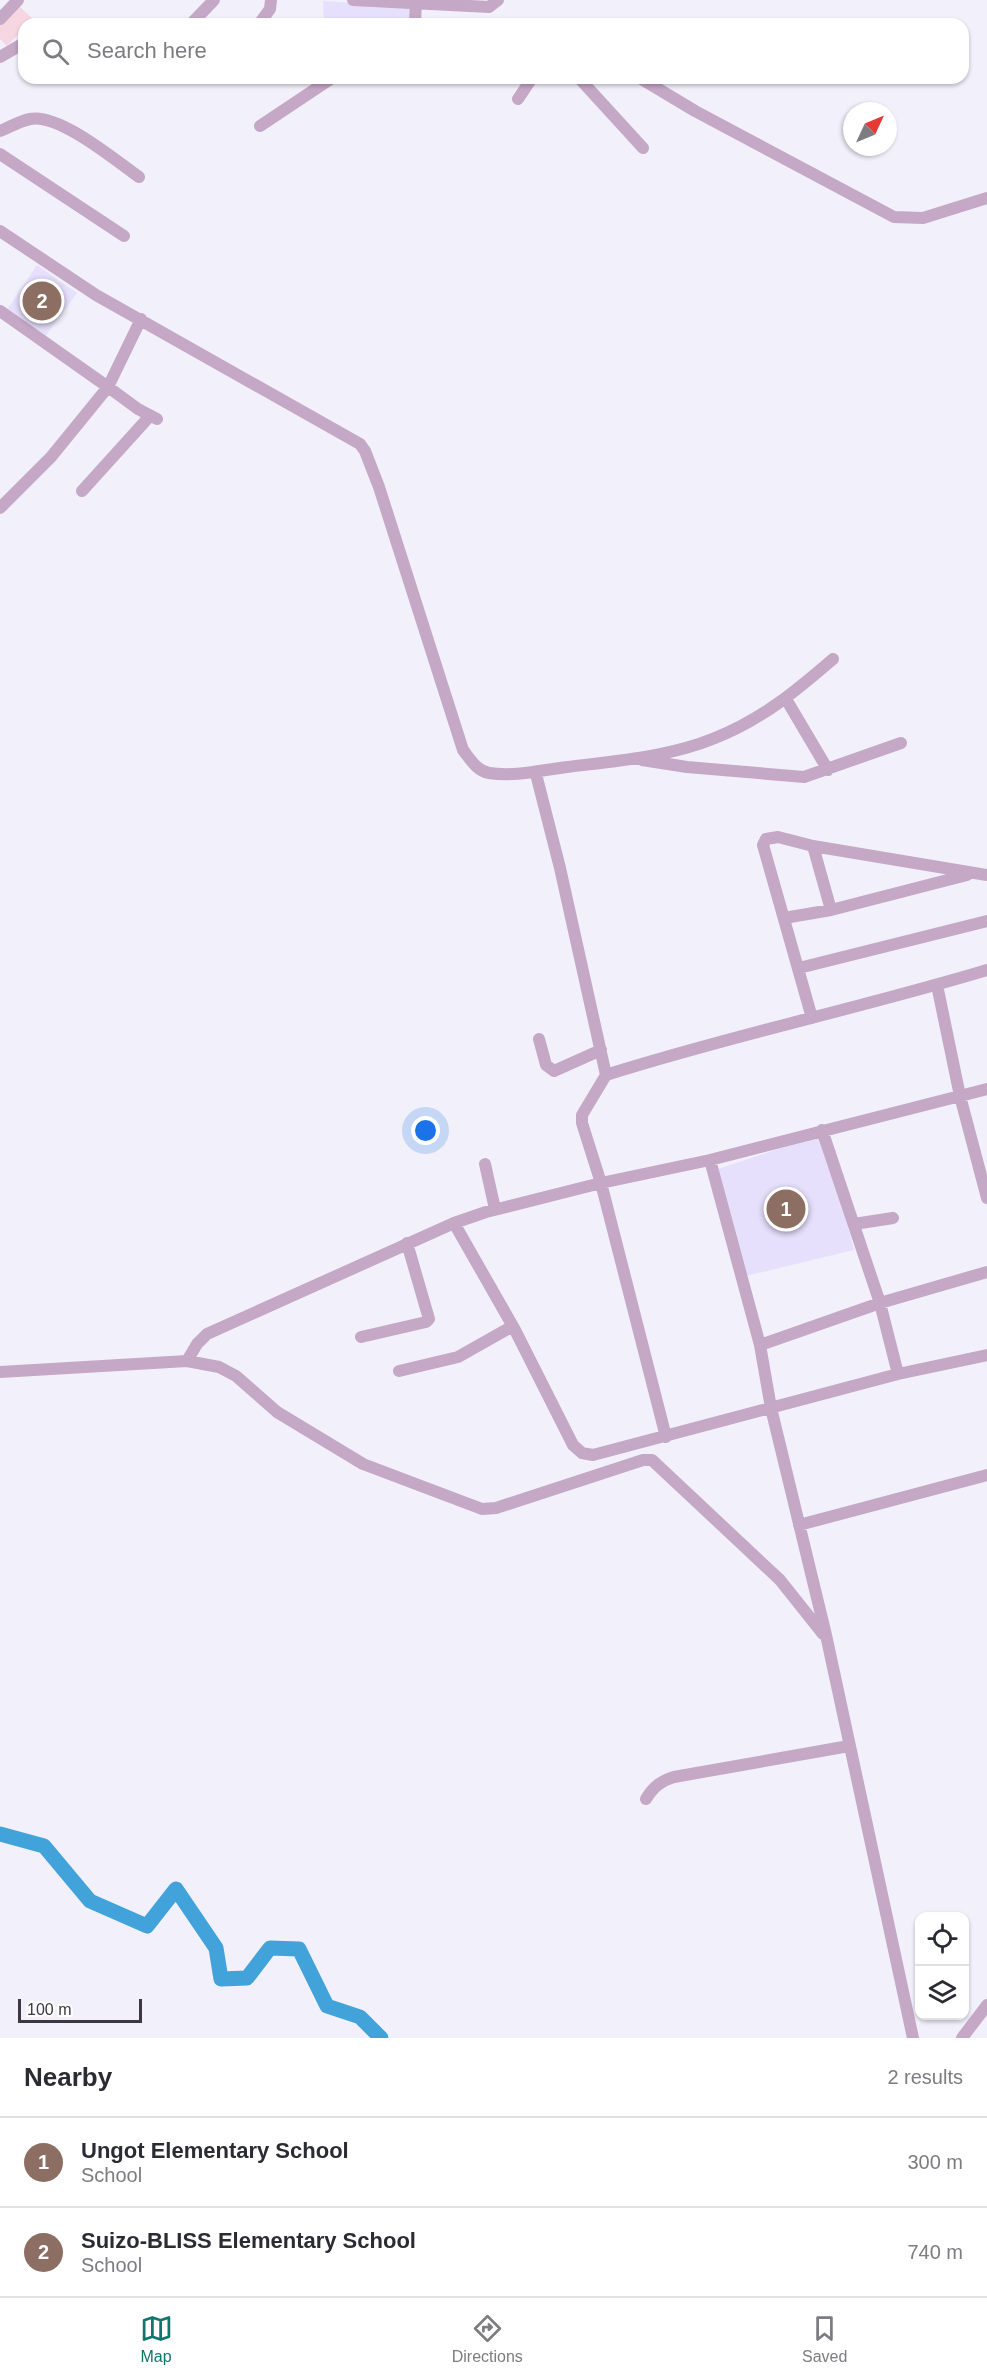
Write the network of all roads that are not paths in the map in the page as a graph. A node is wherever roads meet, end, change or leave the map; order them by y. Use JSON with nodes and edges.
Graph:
{"nodes":[{"id":1,"x":18,"y":0,"type":"edge"},
{"id":2,"x":214,"y":0,"type":"edge"},
{"id":3,"x":271,"y":0,"type":"edge"},
{"id":4,"x":354,"y":0,"type":"edge"},
{"id":5,"x":496,"y":1,"type":"edge"},
{"id":6,"x":416,"y":2,"type":"edge"},
{"id":7,"x":197,"y":18,"type":"edge"},
{"id":8,"x":263,"y":18,"type":"edge"},
{"id":9,"x":415,"y":18,"type":"edge"},
{"id":10,"x":0,"y":19,"type":"edge"},
{"id":11,"x":18,"y":46,"type":"edge"},
{"id":12,"x":0,"y":57,"type":"edge"},
{"id":13,"x":323,"y":84,"type":"edge"},
{"id":14,"x":528,"y":84,"type":"edge"},
{"id":15,"x":584,"y":84,"type":"edge"},
{"id":16,"x":650,"y":84,"type":"edge"},
{"id":17,"x":518,"y":99,"type":"dead end"},
{"id":18,"x":260,"y":126,"type":"dead end"},
{"id":19,"x":0,"y":130,"type":"edge"},
{"id":20,"x":643,"y":148,"type":"dead end"},
{"id":21,"x":0,"y":154,"type":"edge"},
{"id":22,"x":139,"y":177,"type":"dead end"},
{"id":23,"x":987,"y":198,"type":"edge"},
{"id":24,"x":0,"y":231,"type":"edge"},
{"id":25,"x":124,"y":236,"type":"dead end"},
{"id":26,"x":3,"y":318,"type":"edge"},
{"id":27,"x":141,"y":319,"type":"junction"},
{"id":28,"x":108,"y":387,"type":"junction"},
{"id":29,"x":82,"y":491,"type":"dead end"},
{"id":30,"x":0,"y":508,"type":"edge"},
{"id":31,"x":833,"y":659,"type":"dead end"},
{"id":32,"x":786,"y":699,"type":"junction"},
{"id":33,"x":901,"y":743,"type":"dead end"},
{"id":34,"x":685,"y":747,"type":"junction"},
{"id":35,"x":632,"y":759,"type":"junction"},
{"id":36,"x":687,"y":767,"type":"junction"},
{"id":37,"x":828,"y":770,"type":"junction"},
{"id":38,"x":536,"y":774,"type":"junction"},
{"id":39,"x":813,"y":846,"type":"junction"},
{"id":40,"x":973,"y":873,"type":"junction"},
{"id":41,"x":987,"y":875,"type":"edge"},
{"id":42,"x":831,"y":910,"type":"junction"},
{"id":43,"x":784,"y":918,"type":"junction"},
{"id":44,"x":987,"y":921,"type":"edge"},
{"id":45,"x":799,"y":968,"type":"junction"},
{"id":46,"x":987,"y":970,"type":"edge"},
{"id":47,"x":937,"y":985,"type":"junction"},
{"id":48,"x":812,"y":1018,"type":"junction"},
{"id":49,"x":539,"y":1039,"type":"dead end"},
{"id":50,"x":601,"y":1050,"type":"junction"},
{"id":51,"x":606,"y":1075,"type":"junction"},
{"id":52,"x":987,"y":1089,"type":"edge"},
{"id":53,"x":960,"y":1096,"type":"junction"},
{"id":54,"x":822,"y":1130,"type":"junction"},
{"id":55,"x":711,"y":1160,"type":"junction"},
{"id":56,"x":484,"y":1164,"type":"dead end"},
{"id":57,"x":601,"y":1183,"type":"junction"},
{"id":58,"x":987,"y":1198,"type":"edge"},
{"id":59,"x":495,"y":1209,"type":"junction"},
{"id":60,"x":893,"y":1218,"type":"dead end"},
{"id":61,"x":454,"y":1223,"type":"junction"},
{"id":62,"x":854,"y":1224,"type":"junction"},
{"id":63,"x":408,"y":1243,"type":"junction"},
{"id":64,"x":987,"y":1272,"type":"edge"},
{"id":65,"x":880,"y":1303,"type":"junction"},
{"id":66,"x":513,"y":1326,"type":"junction"},
{"id":67,"x":361,"y":1337,"type":"dead end"},
{"id":68,"x":760,"y":1345,"type":"junction"},
{"id":69,"x":987,"y":1355,"type":"edge"},
{"id":70,"x":187,"y":1361,"type":"junction"},
{"id":71,"x":399,"y":1371,"type":"dead end"},
{"id":72,"x":0,"y":1372,"type":"edge"},
{"id":73,"x":898,"y":1374,"type":"junction"},
{"id":74,"x":771,"y":1408,"type":"junction"},
{"id":75,"x":666,"y":1437,"type":"junction"},
{"id":76,"x":987,"y":1475,"type":"edge"},
{"id":77,"x":799,"y":1525,"type":"junction"},
{"id":78,"x":826,"y":1635,"type":"junction"},
{"id":79,"x":849,"y":1746,"type":"junction"},
{"id":80,"x":646,"y":1799,"type":"dead end"},
{"id":81,"x":987,"y":2005,"type":"edge"},
{"id":82,"x":913,"y":2038,"type":"edge"},
{"id":83,"x":962,"y":2038,"type":"edge"}],
"edges":[{"from":1,"to":10,"type":"street"},
{"from":2,"to":7,"type":"street"},
{"from":3,"to":8,"type":"street"},
{"from":4,"to":6,"type":"street"},
{"from":5,"to":6,"type":"street"},
{"from":6,"to":9,"type":"street"},
{"from":11,"to":12,"type":"street"},
{"from":13,"to":18,"type":"street"},
{"from":14,"to":17,"type":"street"},
{"from":15,"to":20,"type":"street"},
{"from":16,"to":23,"type":"street"},
{"from":19,"to":22,"type":"street"},
{"from":21,"to":25,"type":"street"},
{"from":24,"to":27,"type":"street"},
{"from":26,"to":28,"type":"street"},
{"from":27,"to":28,"type":"street"},
{"from":27,"to":38,"type":"street"},
{"from":28,"to":29,"type":"street"},
{"from":28,"to":30,"type":"street"},
{"from":31,"to":32,"type":"street"},
{"from":32,"to":34,"type":"street"},
{"from":32,"to":37,"type":"street"},
{"from":33,"to":37,"type":"street"},
{"from":34,"to":35,"type":"street"},
{"from":34,"to":36,"type":"street"},
{"from":35,"to":36,"type":"street"},
{"from":35,"to":38,"type":"street"},
{"from":36,"to":37,"type":"street"},
{"from":38,"to":50,"type":"street"},
{"from":39,"to":40,"type":"street"},
{"from":39,"to":42,"type":"street"},
{"from":39,"to":43,"type":"street"},
{"from":40,"to":41,"type":"street"},
{"from":40,"to":42,"type":"street"},
{"from":42,"to":43,"type":"street"},
{"from":43,"to":45,"type":"street"},
{"from":44,"to":45,"type":"street"},
{"from":45,"to":48,"type":"street"},
{"from":46,"to":47,"type":"street"},
{"from":47,"to":48,"type":"street"},
{"from":47,"to":53,"type":"street"},
{"from":48,"to":51,"type":"street"},
{"from":49,"to":50,"type":"street"},
{"from":50,"to":51,"type":"street"},
{"from":51,"to":57,"type":"street"},
{"from":52,"to":53,"type":"street"},
{"from":53,"to":54,"type":"street"},
{"from":53,"to":58,"type":"street"},
{"from":54,"to":55,"type":"street"},
{"from":54,"to":62,"type":"street"},
{"from":55,"to":57,"type":"street"},
{"from":55,"to":68,"type":"street"},
{"from":56,"to":59,"type":"street"},
{"from":57,"to":59,"type":"street"},
{"from":57,"to":75,"type":"street"},
{"from":59,"to":61,"type":"street"},
{"from":60,"to":62,"type":"street"},
{"from":61,"to":63,"type":"street"},
{"from":61,"to":66,"type":"street"},
{"from":62,"to":65,"type":"street"},
{"from":63,"to":67,"type":"street"},
{"from":63,"to":70,"type":"street"},
{"from":64,"to":65,"type":"street"},
{"from":65,"to":68,"type":"street"},
{"from":65,"to":73,"type":"street"},
{"from":66,"to":71,"type":"street"},
{"from":66,"to":75,"type":"street"},
{"from":68,"to":74,"type":"street"},
{"from":69,"to":73,"type":"street"},
{"from":70,"to":72,"type":"street"},
{"from":70,"to":78,"type":"street"},
{"from":73,"to":74,"type":"street"},
{"from":74,"to":75,"type":"street"},
{"from":74,"to":77,"type":"street"},
{"from":76,"to":77,"type":"street"},
{"from":77,"to":78,"type":"street"},
{"from":78,"to":79,"type":"street"},
{"from":79,"to":80,"type":"street"},
{"from":79,"to":82,"type":"street"},
{"from":81,"to":83,"type":"street"}]}
